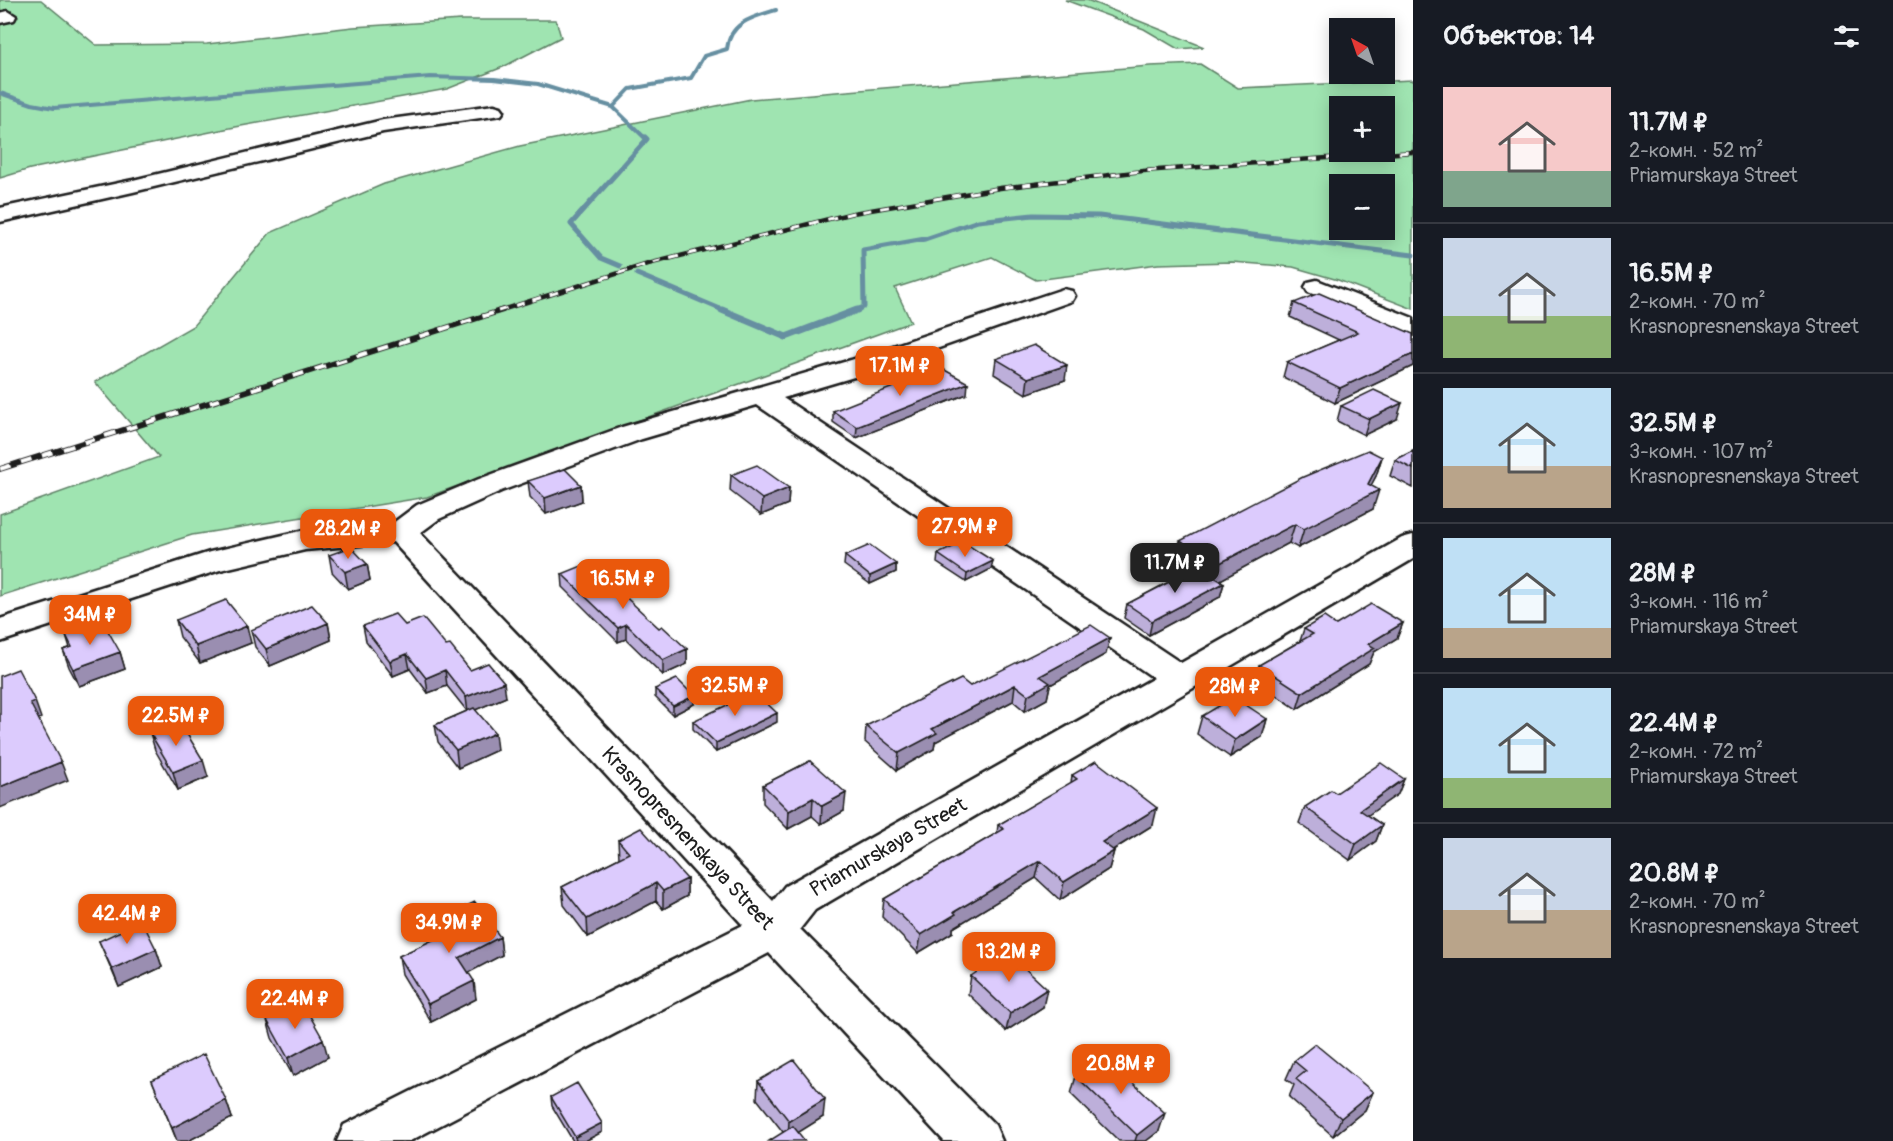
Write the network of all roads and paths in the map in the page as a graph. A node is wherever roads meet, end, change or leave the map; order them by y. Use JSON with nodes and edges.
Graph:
{"nodes":[{"id":1,"x":494,"y":111,"type":"dead end"},
{"id":2,"x":0,"y":214,"type":"edge"},
{"id":3,"x":1317,"y":287,"type":"dead end"},
{"id":4,"x":1063,"y":296,"type":"dead end"},
{"id":5,"x":1413,"y":327,"type":"edge"},
{"id":6,"x":759,"y":394,"type":"junction"},
{"id":7,"x":401,"y":532,"type":"junction"},
{"id":8,"x":1413,"y":545,"type":"edge"},
{"id":9,"x":0,"y":631,"type":"edge"},
{"id":10,"x":1179,"y":678,"type":"junction"},
{"id":11,"x":774,"y":930,"type":"junction"},
{"id":12,"x":363,"y":1141,"type":"edge"},
{"id":13,"x":977,"y":1141,"type":"edge"}],
"edges":[{"from":1,"to":2,"type":"street"},
{"from":3,"to":5,"type":"street"},
{"from":4,"to":6,"type":"street"},
{"from":6,"to":7,"type":"street"},
{"from":6,"to":10,"type":"street"},
{"from":7,"to":9,"type":"street"},
{"from":7,"to":11,"type":"street","name":"Krasnopresnenskaya Street"},
{"from":8,"to":10,"type":"street","name":"Priamurskaya Street"},
{"from":10,"to":11,"type":"street","name":"Priamurskaya Street"},
{"from":11,"to":12,"type":"street","name":"Priamurskaya Street"},
{"from":11,"to":13,"type":"street","name":"Krasnopresnenskaya Street"}]}
